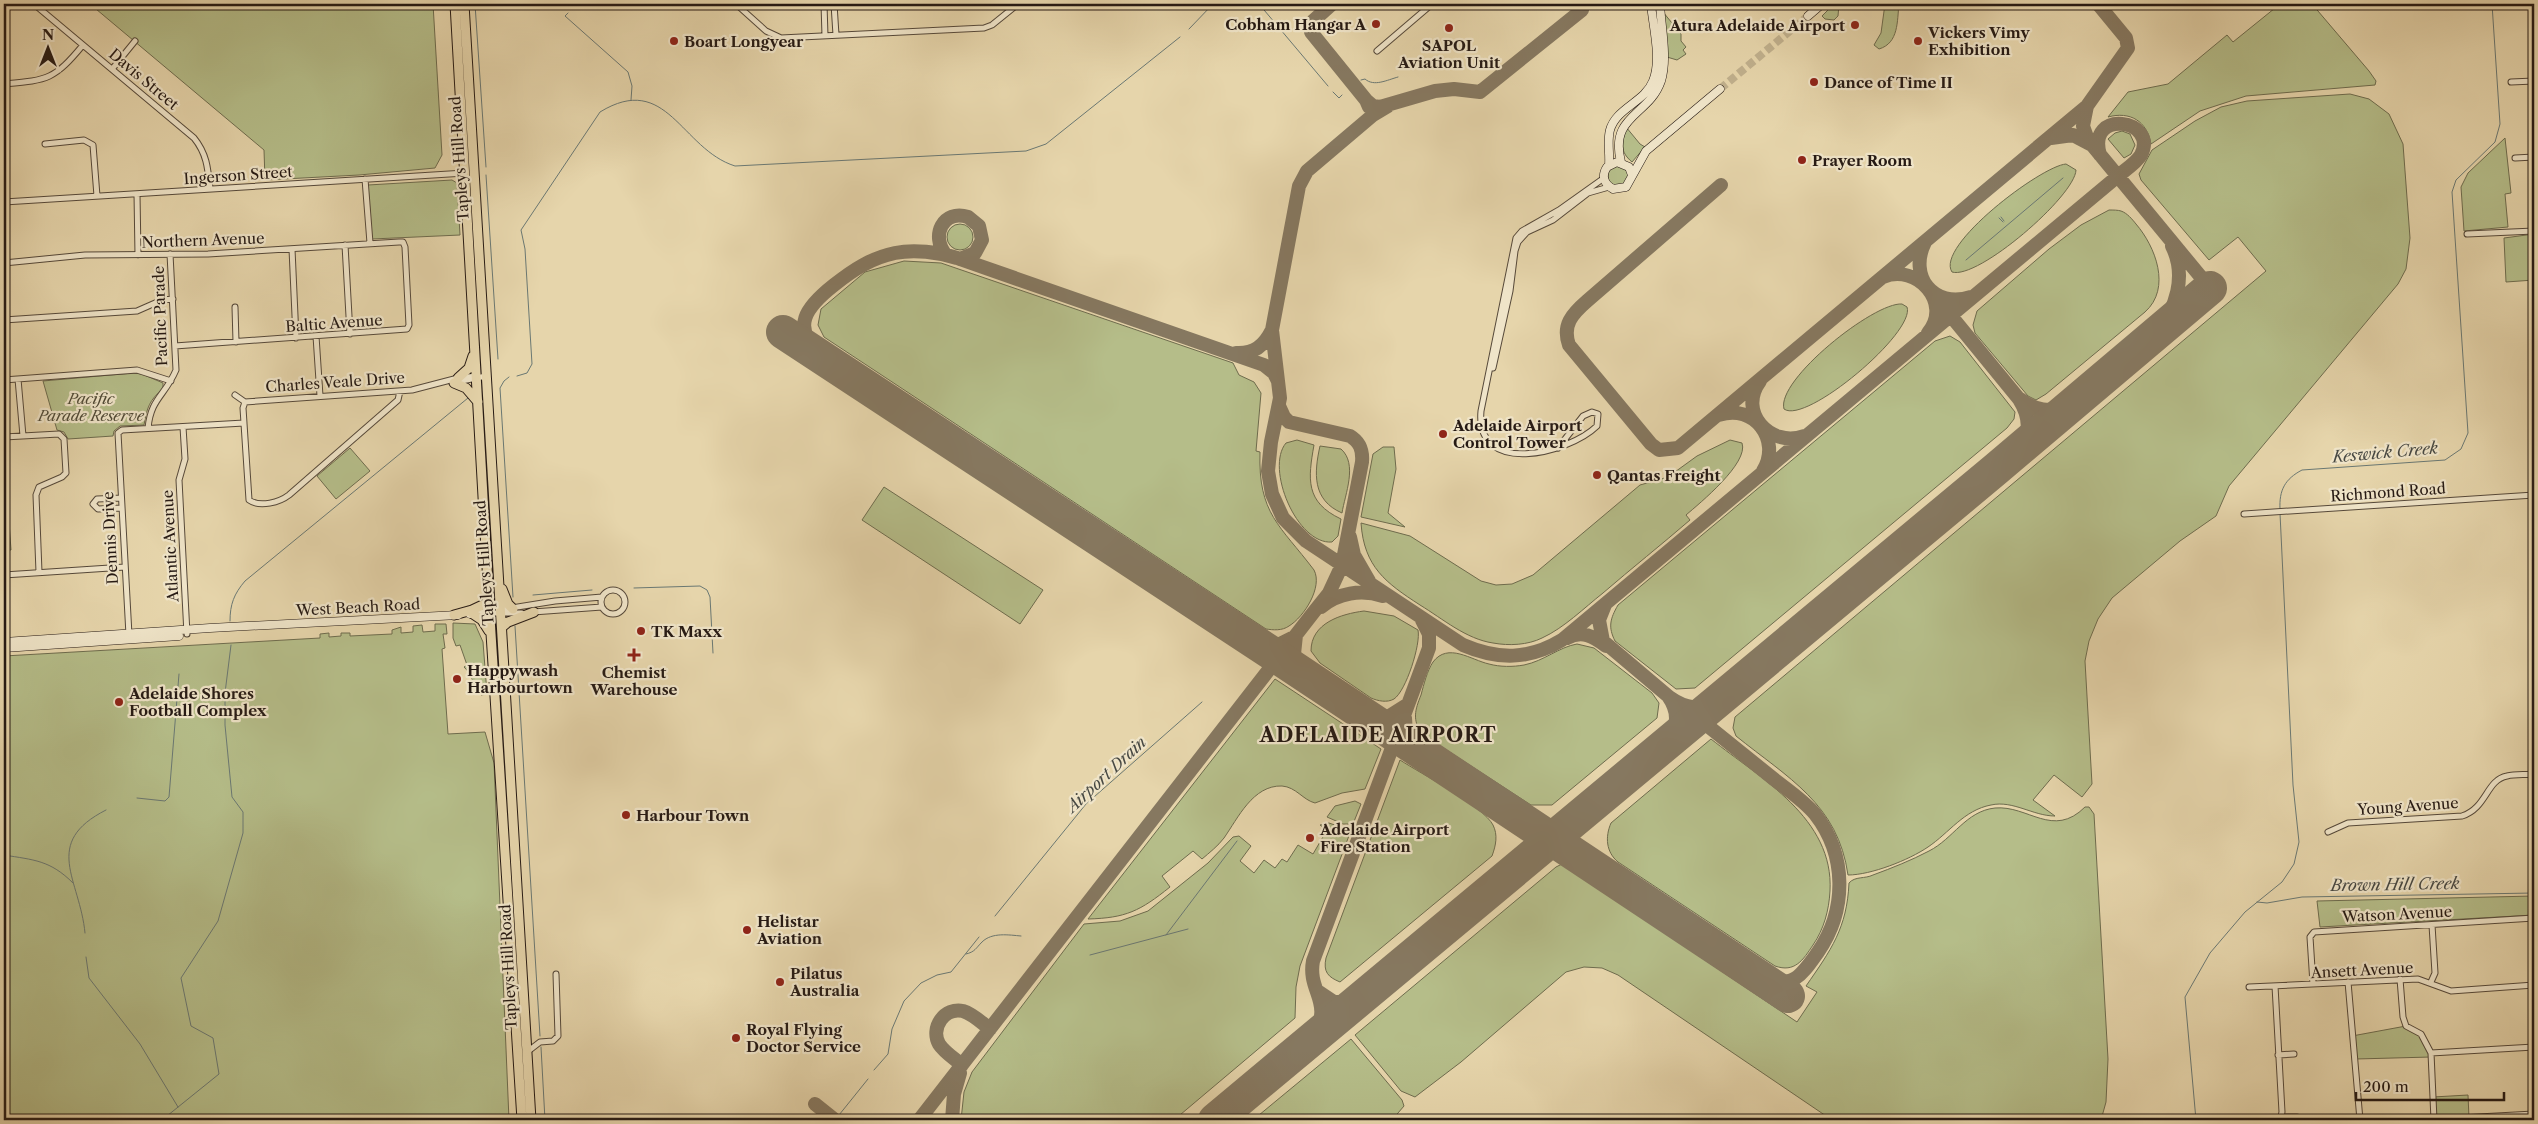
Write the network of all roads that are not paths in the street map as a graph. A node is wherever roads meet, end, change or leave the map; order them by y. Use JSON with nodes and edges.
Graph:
{"nodes":[{"id":1,"x":34,"y":4,"type":"edge"},
{"id":2,"x":455,"y":4,"type":"edge"},
{"id":3,"x":464,"y":4,"type":"edge"},
{"id":4,"x":736,"y":4,"type":"edge"},
{"id":5,"x":824,"y":4,"type":"edge"},
{"id":6,"x":834,"y":4,"type":"edge"},
{"id":7,"x":1018,"y":4,"type":"edge"},
{"id":8,"x":1432,"y":4,"type":"edge"},
{"id":9,"x":1651,"y":4,"type":"edge"},
{"id":10,"x":1660,"y":4,"type":"edge"},
{"id":11,"x":1822,"y":4,"type":"edge"},
{"id":12,"x":2502,"y":4,"type":"edge"},
{"id":13,"x":2515,"y":4,"type":"edge"},
{"id":14,"x":1808,"y":16,"type":"tunnel mouth"},
{"id":15,"x":825,"y":36,"type":"junction"},
{"id":16,"x":836,"y":36,"type":"junction"},
{"id":17,"x":135,"y":42,"type":"dead end"},
{"id":18,"x":83,"y":45,"type":"junction"},
{"id":19,"x":1377,"y":51,"type":"dead end"},
{"id":20,"x":113,"y":68,"type":"junction"},
{"id":21,"x":2534,"y":81,"type":"edge"},
{"id":22,"x":2511,"y":82,"type":"dead end"},
{"id":23,"x":4,"y":84,"type":"edge"},
{"id":24,"x":1720,"y":89,"type":"tunnel mouth"},
{"id":25,"x":44,"y":144,"type":"dead end"},
{"id":26,"x":2534,"y":156,"type":"edge"},
{"id":27,"x":2515,"y":158,"type":"dead end"},
{"id":28,"x":1621,"y":162,"type":"junction"},
{"id":29,"x":1609,"y":165,"type":"junction"},
{"id":30,"x":474,"y":172,"type":"junction"},
{"id":31,"x":464,"y":173,"type":"junction"},
{"id":32,"x":1632,"y":175,"type":"junction"},
{"id":33,"x":1604,"y":178,"type":"junction"},
{"id":34,"x":366,"y":179,"type":"junction"},
{"id":35,"x":1609,"y":187,"type":"junction"},
{"id":36,"x":210,"y":189,"type":"junction"},
{"id":37,"x":137,"y":194,"type":"junction"},
{"id":38,"x":97,"y":196,"type":"junction"},
{"id":39,"x":4,"y":202,"type":"edge"},
{"id":40,"x":2534,"y":230,"type":"edge"},
{"id":41,"x":2467,"y":234,"type":"dead end"},
{"id":42,"x":403,"y":242,"type":"joint"},
{"id":43,"x":370,"y":244,"type":"junction"},
{"id":44,"x":345,"y":245,"type":"junction"},
{"id":45,"x":292,"y":248,"type":"junction"},
{"id":46,"x":170,"y":254,"type":"junction"},
{"id":47,"x":138,"y":255,"type":"junction"},
{"id":48,"x":4,"y":263,"type":"edge"},
{"id":49,"x":173,"y":299,"type":"junction"},
{"id":50,"x":235,"y":308,"type":"dead end"},
{"id":51,"x":4,"y":320,"type":"edge"},
{"id":52,"x":350,"y":334,"type":"junction"},
{"id":53,"x":316,"y":336,"type":"junction"},
{"id":54,"x":296,"y":338,"type":"junction"},
{"id":55,"x":236,"y":342,"type":"junction"},
{"id":56,"x":175,"y":346,"type":"junction"},
{"id":57,"x":475,"y":353,"type":"junction"},
{"id":58,"x":486,"y":376,"type":"junction"},
{"id":59,"x":476,"y":378,"type":"junction"},
{"id":60,"x":1489,"y":378,"type":"junction"},
{"id":61,"x":18,"y":379,"type":"junction"},
{"id":62,"x":4,"y":380,"type":"edge"},
{"id":63,"x":456,"y":380,"type":"junction"},
{"id":64,"x":171,"y":381,"type":"junction"},
{"id":65,"x":400,"y":392,"type":"junction"},
{"id":66,"x":235,"y":395,"type":"dead end"},
{"id":67,"x":320,"y":396,"type":"junction"},
{"id":68,"x":245,"y":402,"type":"junction"},
{"id":69,"x":478,"y":402,"type":"junction"},
{"id":70,"x":244,"y":423,"type":"junction"},
{"id":71,"x":183,"y":427,"type":"junction"},
{"id":72,"x":148,"y":428,"type":"junction"},
{"id":73,"x":23,"y":436,"type":"junction"},
{"id":74,"x":4,"y":437,"type":"edge"},
{"id":75,"x":1558,"y":448,"type":"junction"},
{"id":76,"x":2534,"y":495,"type":"edge"},
{"id":77,"x":120,"y":498,"type":"junction"},
{"id":78,"x":121,"y":508,"type":"junction"},
{"id":79,"x":2244,"y":514,"type":"dead end"},
{"id":80,"x":125,"y":568,"type":"junction"},
{"id":81,"x":39,"y":572,"type":"junction"},
{"id":82,"x":4,"y":574,"type":"edge"},
{"id":83,"x":498,"y":575,"type":"junction"},
{"id":84,"x":602,"y":597,"type":"junction"},
{"id":85,"x":489,"y":602,"type":"junction"},
{"id":86,"x":602,"y":607,"type":"junction"},
{"id":87,"x":513,"y":609,"type":"junction"},
{"id":88,"x":501,"y":612,"type":"junction"},
{"id":89,"x":534,"y":612,"type":"junction"},
{"id":90,"x":490,"y":613,"type":"junction"},
{"id":91,"x":473,"y":614,"type":"junction"},
{"id":92,"x":454,"y":615,"type":"junction"},
{"id":93,"x":502,"y":627,"type":"junction"},
{"id":94,"x":187,"y":632,"type":"junction"},
{"id":95,"x":491,"y":636,"type":"junction"},
{"id":96,"x":129,"y":637,"type":"junction"},
{"id":97,"x":4,"y":642,"type":"edge"},
{"id":98,"x":4,"y":648,"type":"edge"},
{"id":99,"x":2534,"y":774,"type":"edge"},
{"id":100,"x":2328,"y":832,"type":"dead end"},
{"id":101,"x":2534,"y":918,"type":"edge"},
{"id":102,"x":2432,"y":925,"type":"junction"},
{"id":103,"x":556,"y":974,"type":"dead end"},
{"id":104,"x":2400,"y":979,"type":"junction"},
{"id":105,"x":2348,"y":982,"type":"junction"},
{"id":106,"x":2431,"y":982,"type":"junction"},
{"id":107,"x":2313,"y":984,"type":"junction"},
{"id":108,"x":2534,"y":985,"type":"edge"},
{"id":109,"x":2275,"y":986,"type":"junction"},
{"id":110,"x":2249,"y":988,"type":"dead end"},
{"id":111,"x":522,"y":1042,"type":"junction"},
{"id":112,"x":540,"y":1042,"type":"junction"},
{"id":113,"x":2534,"y":1046,"type":"edge"},
{"id":114,"x":527,"y":1052,"type":"junction"},
{"id":115,"x":2431,"y":1053,"type":"junction"},
{"id":116,"x":2294,"y":1054,"type":"dead end"},
{"id":117,"x":2278,"y":1055,"type":"junction"},
{"id":118,"x":2534,"y":1114,"type":"edge"},
{"id":119,"x":2298,"y":1117,"type":"dead end"},
{"id":120,"x":2281,"y":1119,"type":"edge"},
{"id":121,"x":522,"y":1120,"type":"edge"},
{"id":122,"x":531,"y":1120,"type":"edge"},
{"id":123,"x":2360,"y":1120,"type":"edge"},
{"id":124,"x":2422,"y":1120,"type":"edge"},
{"id":125,"x":2434,"y":1120,"type":"edge"}],
"edges":[{"from":1,"to":18,"type":"street","name":"Davis Street"},
{"from":2,"to":31,"type":"main road","name":"Tapleys Hill Road"},
{"from":3,"to":30,"type":"main road","name":"Tapleys Hill Road"},
{"from":4,"to":15,"type":"street"},
{"from":5,"to":15,"type":"street"},
{"from":6,"to":16,"type":"street"},
{"from":7,"to":16,"type":"street"},
{"from":8,"to":19,"type":"street"},
{"from":9,"to":29,"type":"street"},
{"from":10,"to":28,"type":"street"},
{"from":11,"to":14,"type":"street"},
{"from":12,"to":13,"type":"street"},
{"from":15,"to":16,"type":"street"},
{"from":17,"to":20,"type":"street"},
{"from":18,"to":20,"type":"street","name":"Davis Street"},
{"from":18,"to":23,"type":"street"},
{"from":20,"to":36,"type":"street","name":"Davis Street"},
{"from":21,"to":22,"type":"street"},
{"from":24,"to":32,"type":"street"},
{"from":25,"to":38,"type":"street"},
{"from":26,"to":27,"type":"street"},
{"from":28,"to":29,"type":"street"},
{"from":28,"to":32,"type":"street"},
{"from":29,"to":33,"type":"street"},
{"from":30,"to":31,"type":"street","name":"Ingerson Street"},
{"from":30,"to":58,"type":"main road","name":"Tapleys Hill Road"},
{"from":31,"to":34,"type":"street","name":"Ingerson Street"},
{"from":31,"to":57,"type":"main road","name":"Tapleys Hill Road"},
{"from":32,"to":35,"type":"street"},
{"from":33,"to":35,"type":"street"},
{"from":33,"to":60,"type":"street"},
{"from":34,"to":36,"type":"street","name":"Ingerson Street"},
{"from":34,"to":43,"type":"street"},
{"from":35,"to":60,"type":"street"},
{"from":36,"to":37,"type":"street","name":"Ingerson Street"},
{"from":37,"to":38,"type":"street","name":"Ingerson Street"},
{"from":37,"to":47,"type":"street"},
{"from":38,"to":39,"type":"street","name":"Ingerson Street"},
{"from":40,"to":41,"type":"street"},
{"from":42,"to":43,"type":"street","name":"Northern Avenue"},
{"from":42,"to":52,"type":"street","name":"Baltic Avenue"},
{"from":43,"to":44,"type":"street","name":"Northern Avenue"},
{"from":44,"to":45,"type":"street","name":"Northern Avenue"},
{"from":44,"to":52,"type":"street"},
{"from":45,"to":46,"type":"street","name":"Northern Avenue"},
{"from":45,"to":54,"type":"street"},
{"from":46,"to":47,"type":"street","name":"Northern Avenue"},
{"from":46,"to":49,"type":"street","name":"Pacific Parade"},
{"from":47,"to":48,"type":"street","name":"Northern Avenue"},
{"from":49,"to":51,"type":"street"},
{"from":49,"to":56,"type":"street","name":"Pacific Parade"},
{"from":50,"to":55,"type":"street"},
{"from":52,"to":53,"type":"street","name":"Baltic Avenue"},
{"from":53,"to":54,"type":"street","name":"Baltic Avenue"},
{"from":53,"to":67,"type":"street"},
{"from":54,"to":55,"type":"street","name":"Baltic Avenue"},
{"from":55,"to":56,"type":"street","name":"Baltic Avenue"},
{"from":56,"to":64,"type":"street","name":"Pacific Parade"},
{"from":57,"to":59,"type":"main road","name":"Tapleys Hill Road"},
{"from":57,"to":63,"type":"main road"},
{"from":58,"to":59,"type":"street","name":"Charles Veale Drive"},
{"from":58,"to":83,"type":"main road","name":"Tapleys Hill Road"},
{"from":59,"to":63,"type":"street","name":"Charles Veale Drive"},
{"from":59,"to":69,"type":"main road","name":"Tapleys Hill Road"},
{"from":60,"to":75,"type":"street"},
{"from":61,"to":62,"type":"street"},
{"from":61,"to":64,"type":"street"},
{"from":61,"to":73,"type":"street"},
{"from":63,"to":65,"type":"street","name":"Charles Veale Drive"},
{"from":63,"to":69,"type":"main road"},
{"from":64,"to":72,"type":"street","name":"Pacific Parade"},
{"from":65,"to":67,"type":"street","name":"Charles Veale Drive"},
{"from":65,"to":70,"type":"street"},
{"from":66,"to":68,"type":"street","name":"Charles Veale Drive"},
{"from":67,"to":68,"type":"street","name":"Charles Veale Drive"},
{"from":68,"to":70,"type":"street"},
{"from":69,"to":85,"type":"main road","name":"Tapleys Hill Road"},
{"from":70,"to":71,"type":"street"},
{"from":71,"to":72,"type":"street"},
{"from":71,"to":94,"type":"street","name":"Atlantic Avenue"},
{"from":72,"to":77,"type":"street","name":"Dennis Drive"},
{"from":73,"to":74,"type":"street"},
{"from":73,"to":81,"type":"street"},
{"from":75,"to":75,"type":"street"},
{"from":76,"to":79,"type":"street","name":"Richmond Road"},
{"from":77,"to":78,"type":"street","name":"Dennis Drive"},
{"from":77,"to":78,"type":"street"},
{"from":78,"to":80,"type":"street","name":"Dennis Drive"},
{"from":80,"to":81,"type":"street"},
{"from":80,"to":96,"type":"street","name":"Dennis Drive"},
{"from":81,"to":82,"type":"street"},
{"from":83,"to":87,"type":"main road"},
{"from":83,"to":88,"type":"main road","name":"Tapleys Hill Road"},
{"from":84,"to":86,"type":"street"},
{"from":84,"to":86,"type":"street"},
{"from":84,"to":87,"type":"street"},
{"from":85,"to":90,"type":"main road","name":"Tapleys Hill Road"},
{"from":85,"to":92,"type":"main road"},
{"from":86,"to":89,"type":"street"},
{"from":87,"to":88,"type":"street"},
{"from":88,"to":89,"type":"street"},
{"from":88,"to":90,"type":"street"},
{"from":88,"to":93,"type":"main road","name":"Tapleys Hill Road"},
{"from":89,"to":93,"type":"main road"},
{"from":90,"to":91,"type":"street","name":"West Beach Road"},
{"from":90,"to":95,"type":"main road","name":"Tapleys Hill Road"},
{"from":91,"to":92,"type":"street","name":"West Beach Road"},
{"from":91,"to":95,"type":"main road"},
{"from":92,"to":94,"type":"street","name":"West Beach Road"},
{"from":93,"to":111,"type":"main road","name":"Tapleys Hill Road"},
{"from":94,"to":96,"type":"street","name":"West Beach Road"},
{"from":95,"to":111,"type":"main road","name":"Tapleys Hill Road"},
{"from":96,"to":97,"type":"street","name":"West Beach Road"},
{"from":96,"to":98,"type":"street","name":"West Beach Road"},
{"from":99,"to":100,"type":"street","name":"Young Avenue"},
{"from":101,"to":102,"type":"street","name":"Watson Avenue"},
{"from":102,"to":106,"type":"street"},
{"from":102,"to":107,"type":"street","name":"Watson Avenue"},
{"from":103,"to":112,"type":"street"},
{"from":104,"to":105,"type":"street","name":"Ansett Avenue"},
{"from":104,"to":106,"type":"street","name":"Ansett Avenue"},
{"from":104,"to":115,"type":"street"},
{"from":105,"to":107,"type":"street","name":"Ansett Avenue"},
{"from":105,"to":123,"type":"street"},
{"from":106,"to":108,"type":"street","name":"Ansett Avenue"},
{"from":107,"to":109,"type":"street","name":"Ansett Avenue"},
{"from":109,"to":110,"type":"street","name":"Ansett Avenue"},
{"from":109,"to":117,"type":"street"},
{"from":111,"to":112,"type":"street"},
{"from":111,"to":114,"type":"main road","name":"Tapleys Hill Road"},
{"from":111,"to":121,"type":"main road","name":"Tapleys Hill Road"},
{"from":112,"to":114,"type":"street"},
{"from":113,"to":115,"type":"street"},
{"from":114,"to":122,"type":"main road","name":"Tapleys Hill Road"},
{"from":115,"to":125,"type":"street"},
{"from":116,"to":117,"type":"street"},
{"from":117,"to":120,"type":"street"},
{"from":118,"to":125,"type":"street"},
{"from":119,"to":120,"type":"street"},
{"from":124,"to":125,"type":"street"}]}
